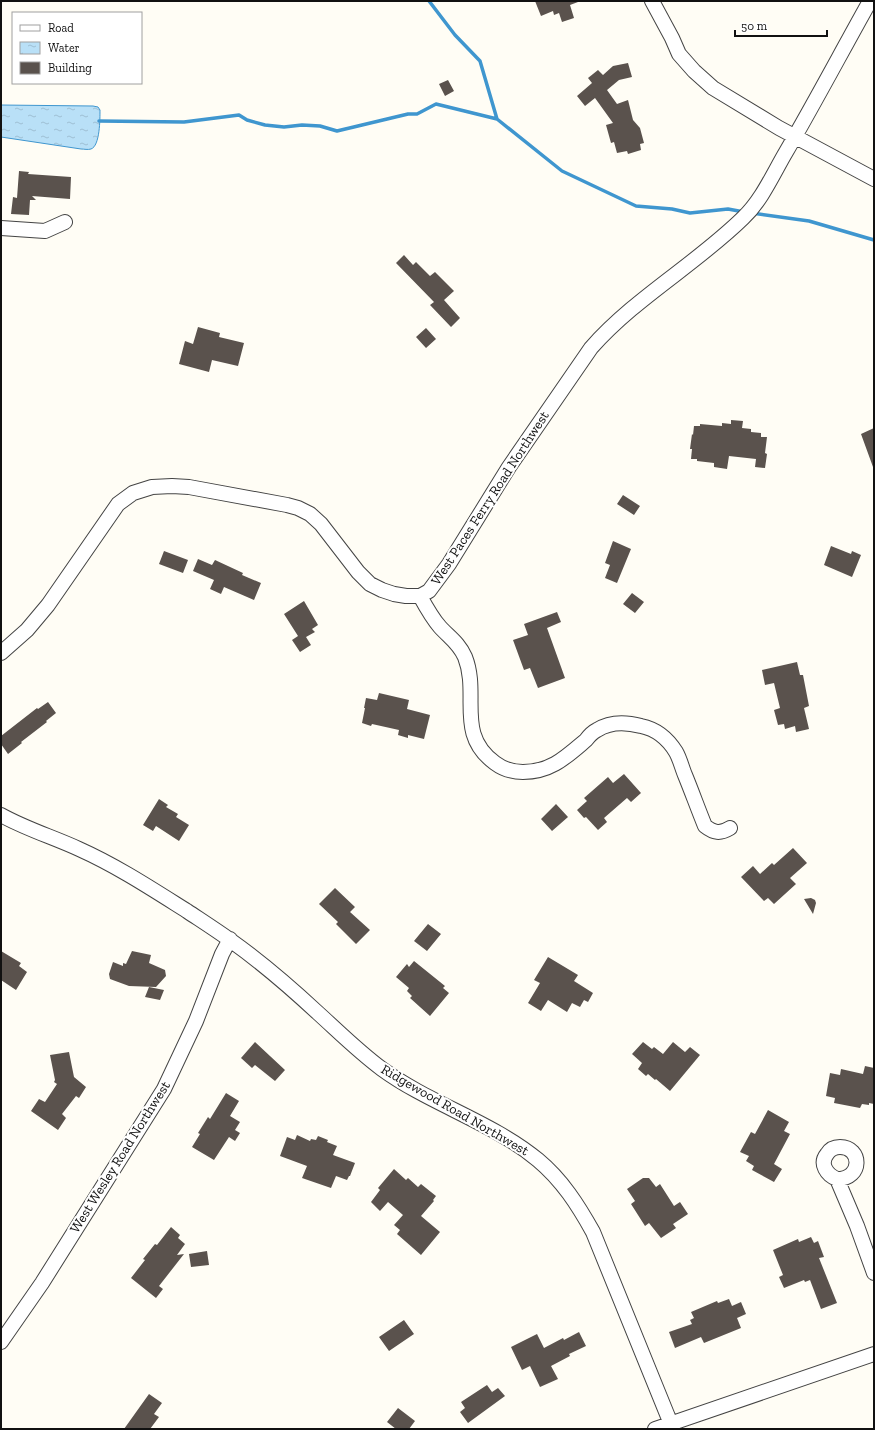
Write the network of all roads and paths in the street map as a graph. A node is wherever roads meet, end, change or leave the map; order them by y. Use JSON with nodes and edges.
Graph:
{"nodes":[{"id":1,"x":652,"y":1,"type":"edge"},
{"id":2,"x":870,"y":1,"type":"edge"},
{"id":3,"x":795,"y":137,"type":"junction"},
{"id":4,"x":874,"y":179,"type":"edge"},
{"id":5,"x":65,"y":222,"type":"dead end"},
{"id":6,"x":1,"y":228,"type":"edge"},
{"id":7,"x":420,"y":596,"type":"junction"},
{"id":8,"x":1,"y":653,"type":"edge"},
{"id":9,"x":1,"y":815,"type":"edge"},
{"id":10,"x":730,"y":828,"type":"dead end"},
{"id":11,"x":230,"y":939,"type":"junction"},
{"id":12,"x":837,"y":1179,"type":"dead end"},
{"id":13,"x":874,"y":1273,"type":"edge"},
{"id":14,"x":1,"y":1342,"type":"edge"},
{"id":15,"x":874,"y":1354,"type":"edge"},
{"id":16,"x":672,"y":1426,"type":"edge"},
{"id":17,"x":655,"y":1429,"type":"edge"}],
"edges":[{"from":1,"to":3,"type":"street"},
{"from":2,"to":3,"type":"street","name":"West Paces Ferry Road Northwest"},
{"from":3,"to":4,"type":"street"},
{"from":3,"to":7,"type":"street","name":"West Paces Ferry Road Northwest"},
{"from":5,"to":6,"type":"street"},
{"from":7,"to":8,"type":"street","name":"West Paces Ferry Road Northwest"},
{"from":7,"to":10,"type":"street"},
{"from":9,"to":11,"type":"street","name":"Ridgewood Road Northwest"},
{"from":11,"to":14,"type":"street","name":"West Wesley Road Northwest"},
{"from":11,"to":16,"type":"street","name":"Ridgewood Road Northwest"},
{"from":12,"to":13,"type":"street"},
{"from":15,"to":16,"type":"street"},
{"from":16,"to":17,"type":"street"}]}
